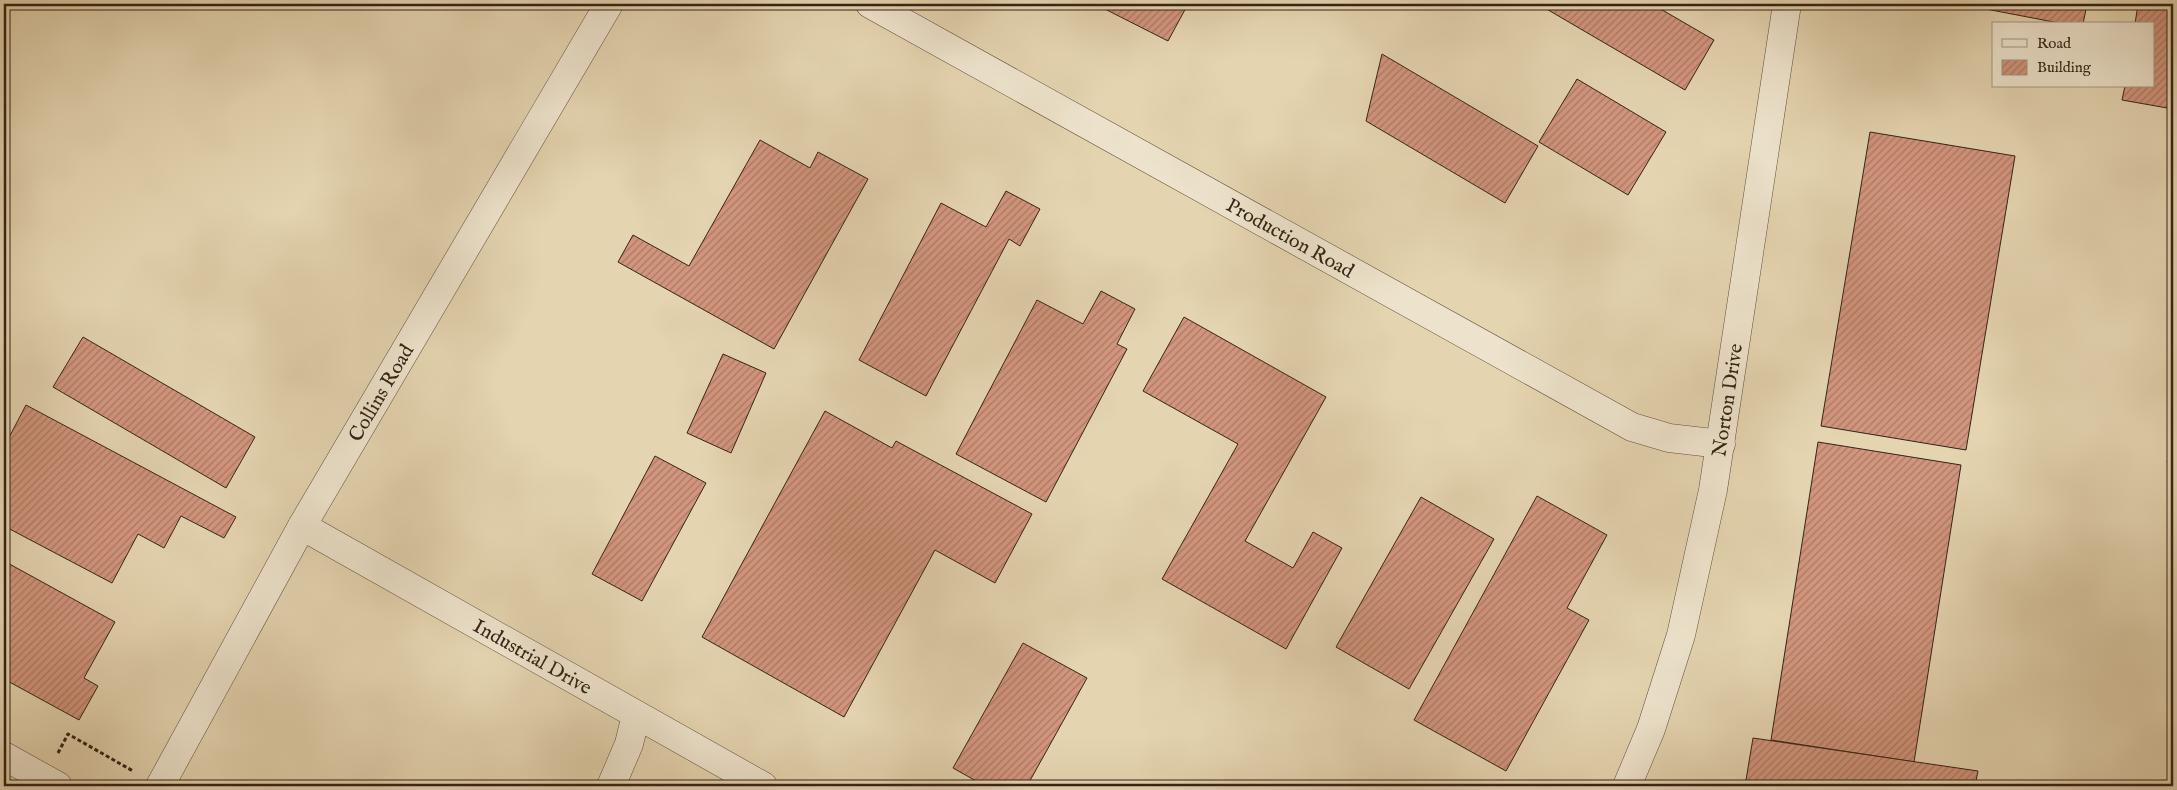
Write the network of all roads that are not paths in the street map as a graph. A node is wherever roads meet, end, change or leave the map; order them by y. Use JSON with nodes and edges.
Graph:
{"nodes":[{"id":1,"x":609,"y":4,"type":"edge"},
{"id":2,"x":870,"y":4,"type":"edge"},
{"id":3,"x":1787,"y":4,"type":"edge"},
{"id":4,"x":1721,"y":444,"type":"junction"},
{"id":5,"x":302,"y":526,"type":"junction"},
{"id":6,"x":636,"y":715,"type":"junction"},
{"id":7,"x":4,"y":756,"type":"edge"},
{"id":8,"x":51,"y":782,"type":"edge"},
{"id":9,"x":160,"y":786,"type":"edge"},
{"id":10,"x":611,"y":786,"type":"edge"},
{"id":11,"x":763,"y":786,"type":"edge"},
{"id":12,"x":1627,"y":786,"type":"edge"}],
"edges":[{"from":1,"to":5,"type":"street","name":"Collins Road"},
{"from":2,"to":4,"type":"street","name":"Production Road"},
{"from":3,"to":4,"type":"street","name":"Norton Drive"},
{"from":4,"to":12,"type":"street","name":"Norton Drive"},
{"from":5,"to":6,"type":"street","name":"Industrial Drive"},
{"from":5,"to":9,"type":"street","name":"Collins Road"},
{"from":6,"to":10,"type":"street"},
{"from":6,"to":11,"type":"street","name":"Industrial Drive"},
{"from":7,"to":8,"type":"street"}]}
